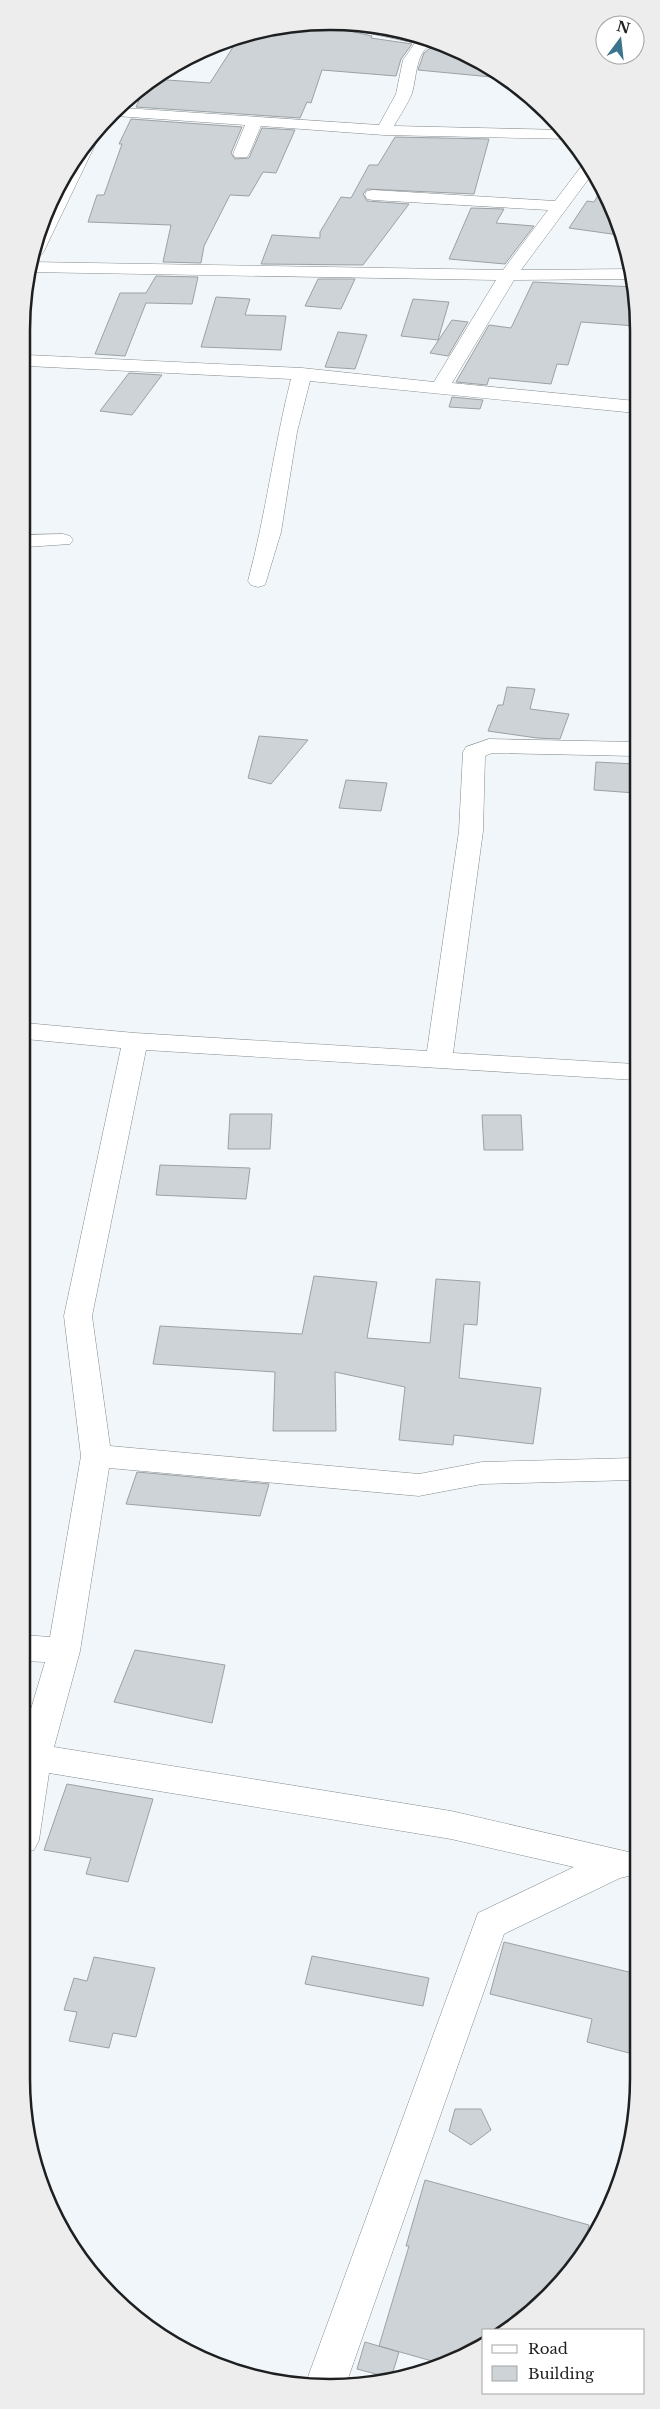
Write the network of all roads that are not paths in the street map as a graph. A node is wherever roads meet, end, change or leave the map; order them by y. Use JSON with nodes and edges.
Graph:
{"nodes":[{"id":1,"x":422,"y":45,"type":"edge"},
{"id":2,"x":124,"y":112,"type":"edge"},
{"id":3,"x":255,"y":121,"type":"junction"},
{"id":4,"x":384,"y":130,"type":"junction"},
{"id":5,"x":558,"y":135,"type":"edge"},
{"id":6,"x":241,"y":154,"type":"dead end"},
{"id":7,"x":585,"y":172,"type":"edge"},
{"id":8,"x":68,"y":184,"type":"edge"},
{"id":9,"x":373,"y":195,"type":"dead end"},
{"id":10,"x":560,"y":206,"type":"junction"},
{"id":11,"x":56,"y":208,"type":"edge"},
{"id":12,"x":37,"y":267,"type":"edge"},
{"id":13,"x":624,"y":274,"type":"edge"},
{"id":14,"x":508,"y":275,"type":"junction"},
{"id":15,"x":30,"y":361,"type":"edge"},
{"id":16,"x":302,"y":374,"type":"junction"},
{"id":17,"x":439,"y":389,"type":"junction"},
{"id":18,"x":630,"y":406,"type":"edge"},
{"id":19,"x":63,"y":540,"type":"dead end"},
{"id":20,"x":30,"y":541,"type":"edge"},
{"id":21,"x":258,"y":582,"type":"dead end"},
{"id":22,"x":630,"y":749,"type":"edge"},
{"id":23,"x":30,"y":1031,"type":"edge"},
{"id":24,"x":135,"y":1041,"type":"junction"},
{"id":25,"x":440,"y":1060,"type":"junction"},
{"id":26,"x":630,"y":1072,"type":"edge"},
{"id":27,"x":96,"y":1456,"type":"junction"},
{"id":28,"x":630,"y":1469,"type":"edge"},
{"id":29,"x":30,"y":1649,"type":"edge"},
{"id":30,"x":64,"y":1651,"type":"junction"},
{"id":31,"x":34,"y":1757,"type":"junction"},
{"id":32,"x":30,"y":1785,"type":"edge"},
{"id":33,"x":625,"y":1865,"type":"edge"},
{"id":34,"x":329,"y":2379,"type":"edge"}],
"edges":[{"from":1,"to":4,"type":"street"},
{"from":2,"to":3,"type":"street"},
{"from":3,"to":4,"type":"street"},
{"from":3,"to":6,"type":"street"},
{"from":4,"to":5,"type":"street"},
{"from":7,"to":10,"type":"street"},
{"from":8,"to":11,"type":"street"},
{"from":9,"to":10,"type":"street"},
{"from":10,"to":14,"type":"street"},
{"from":12,"to":14,"type":"street"},
{"from":13,"to":14,"type":"street"},
{"from":14,"to":17,"type":"street"},
{"from":15,"to":16,"type":"street"},
{"from":16,"to":17,"type":"street"},
{"from":16,"to":21,"type":"street"},
{"from":17,"to":18,"type":"street"},
{"from":19,"to":20,"type":"street"},
{"from":22,"to":25,"type":"street"},
{"from":23,"to":24,"type":"street"},
{"from":24,"to":25,"type":"street"},
{"from":24,"to":27,"type":"street"},
{"from":25,"to":26,"type":"street"},
{"from":27,"to":28,"type":"street"},
{"from":27,"to":30,"type":"street"},
{"from":29,"to":30,"type":"street"},
{"from":30,"to":31,"type":"street"},
{"from":31,"to":32,"type":"street"},
{"from":31,"to":33,"type":"street"},
{"from":33,"to":34,"type":"street"}]}
